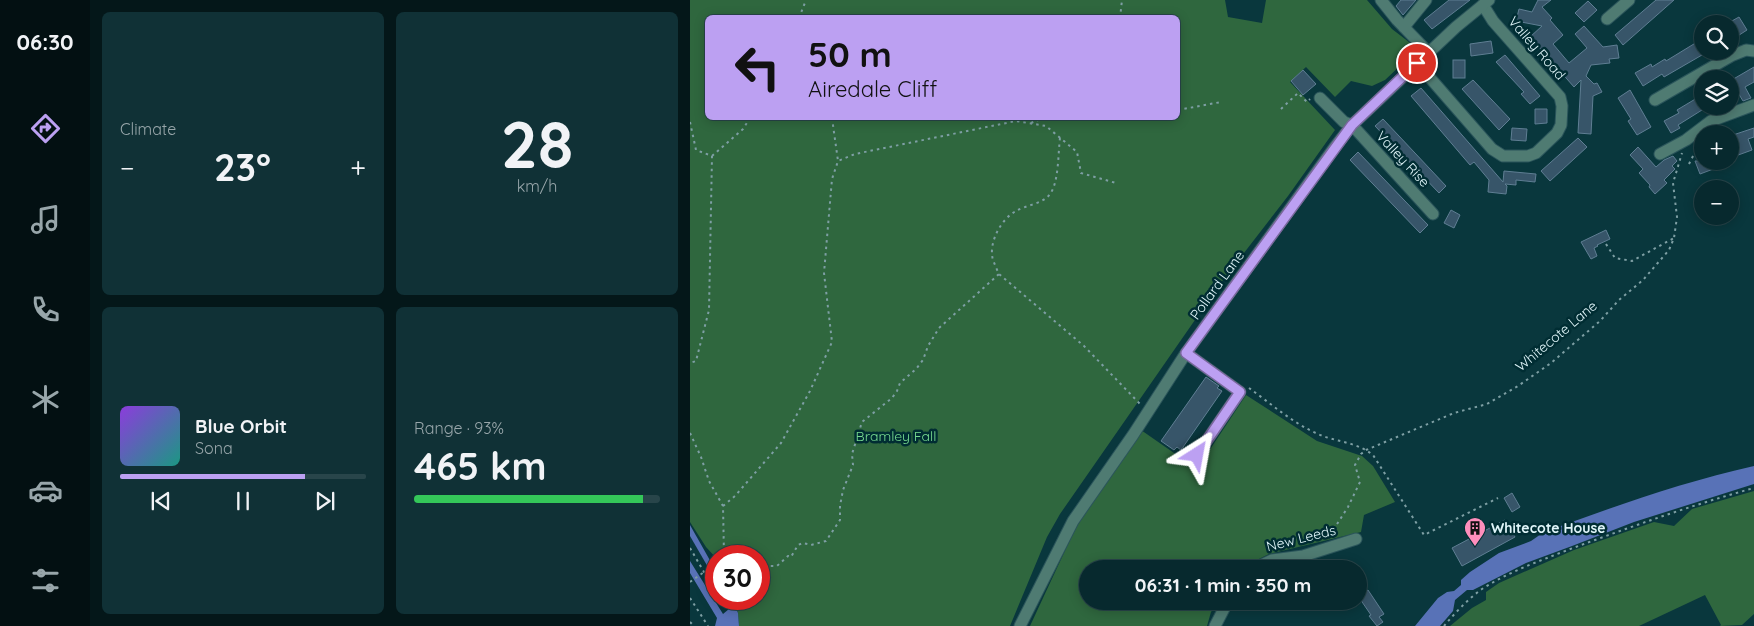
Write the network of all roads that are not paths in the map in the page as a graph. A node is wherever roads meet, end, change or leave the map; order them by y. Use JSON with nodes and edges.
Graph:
{"nodes":[{"id":1,"x":1426,"y":0,"type":"edge"},
{"id":2,"x":1629,"y":0,"type":"edge"},
{"id":3,"x":1383,"y":1,"type":"edge"},
{"id":4,"x":1486,"y":2,"type":"edge"},
{"id":5,"x":1607,"y":19,"type":"dead end"},
{"id":6,"x":1404,"y":26,"type":"junction"},
{"id":7,"x":1754,"y":51,"type":"edge"},
{"id":8,"x":1428,"y":52,"type":"junction"},
{"id":9,"x":1417,"y":63,"type":"junction"},
{"id":10,"x":1320,"y":98,"type":"dead end"},
{"id":11,"x":1655,"y":100,"type":"dead end"},
{"id":12,"x":1754,"y":105,"type":"edge"},
{"id":13,"x":1352,"y":125,"type":"junction"},
{"id":14,"x":1660,"y":154,"type":"dead end"},
{"id":15,"x":1433,"y":214,"type":"dead end"},
{"id":16,"x":1186,"y":353,"type":"junction"},
{"id":17,"x":1197,"y":455,"type":"dead end"},
{"id":18,"x":1356,"y":538,"type":"dead end"},
{"id":19,"x":1272,"y":560,"type":"edge"},
{"id":20,"x":1223,"y":610,"type":"edge"},
{"id":21,"x":1020,"y":626,"type":"edge"},
{"id":22,"x":1215,"y":626,"type":"edge"}],
"edges":[{"from":1,"to":6,"type":"street"},
{"from":2,"to":5,"type":"street"},
{"from":3,"to":6,"type":"street"},
{"from":4,"to":8,"type":"street","name":"Pollard Lane"},
{"from":4,"to":9,"type":"street","name":"Valley Road"},
{"from":6,"to":8,"type":"street"},
{"from":7,"to":11,"type":"street"},
{"from":8,"to":9,"type":"street","name":"Pollard Lane"},
{"from":9,"to":13,"type":"street","name":"Pollard Lane"},
{"from":10,"to":13,"type":"street","name":"Valley Rise"},
{"from":12,"to":14,"type":"street"},
{"from":13,"to":15,"type":"street","name":"Valley Rise"},
{"from":13,"to":16,"type":"street","name":"Pollard Lane"},
{"from":16,"to":17,"type":"street"},
{"from":16,"to":21,"type":"street","name":"Pollard Lane"},
{"from":18,"to":19,"type":"street","name":"New Leeds"},
{"from":20,"to":22,"type":"street"}]}
